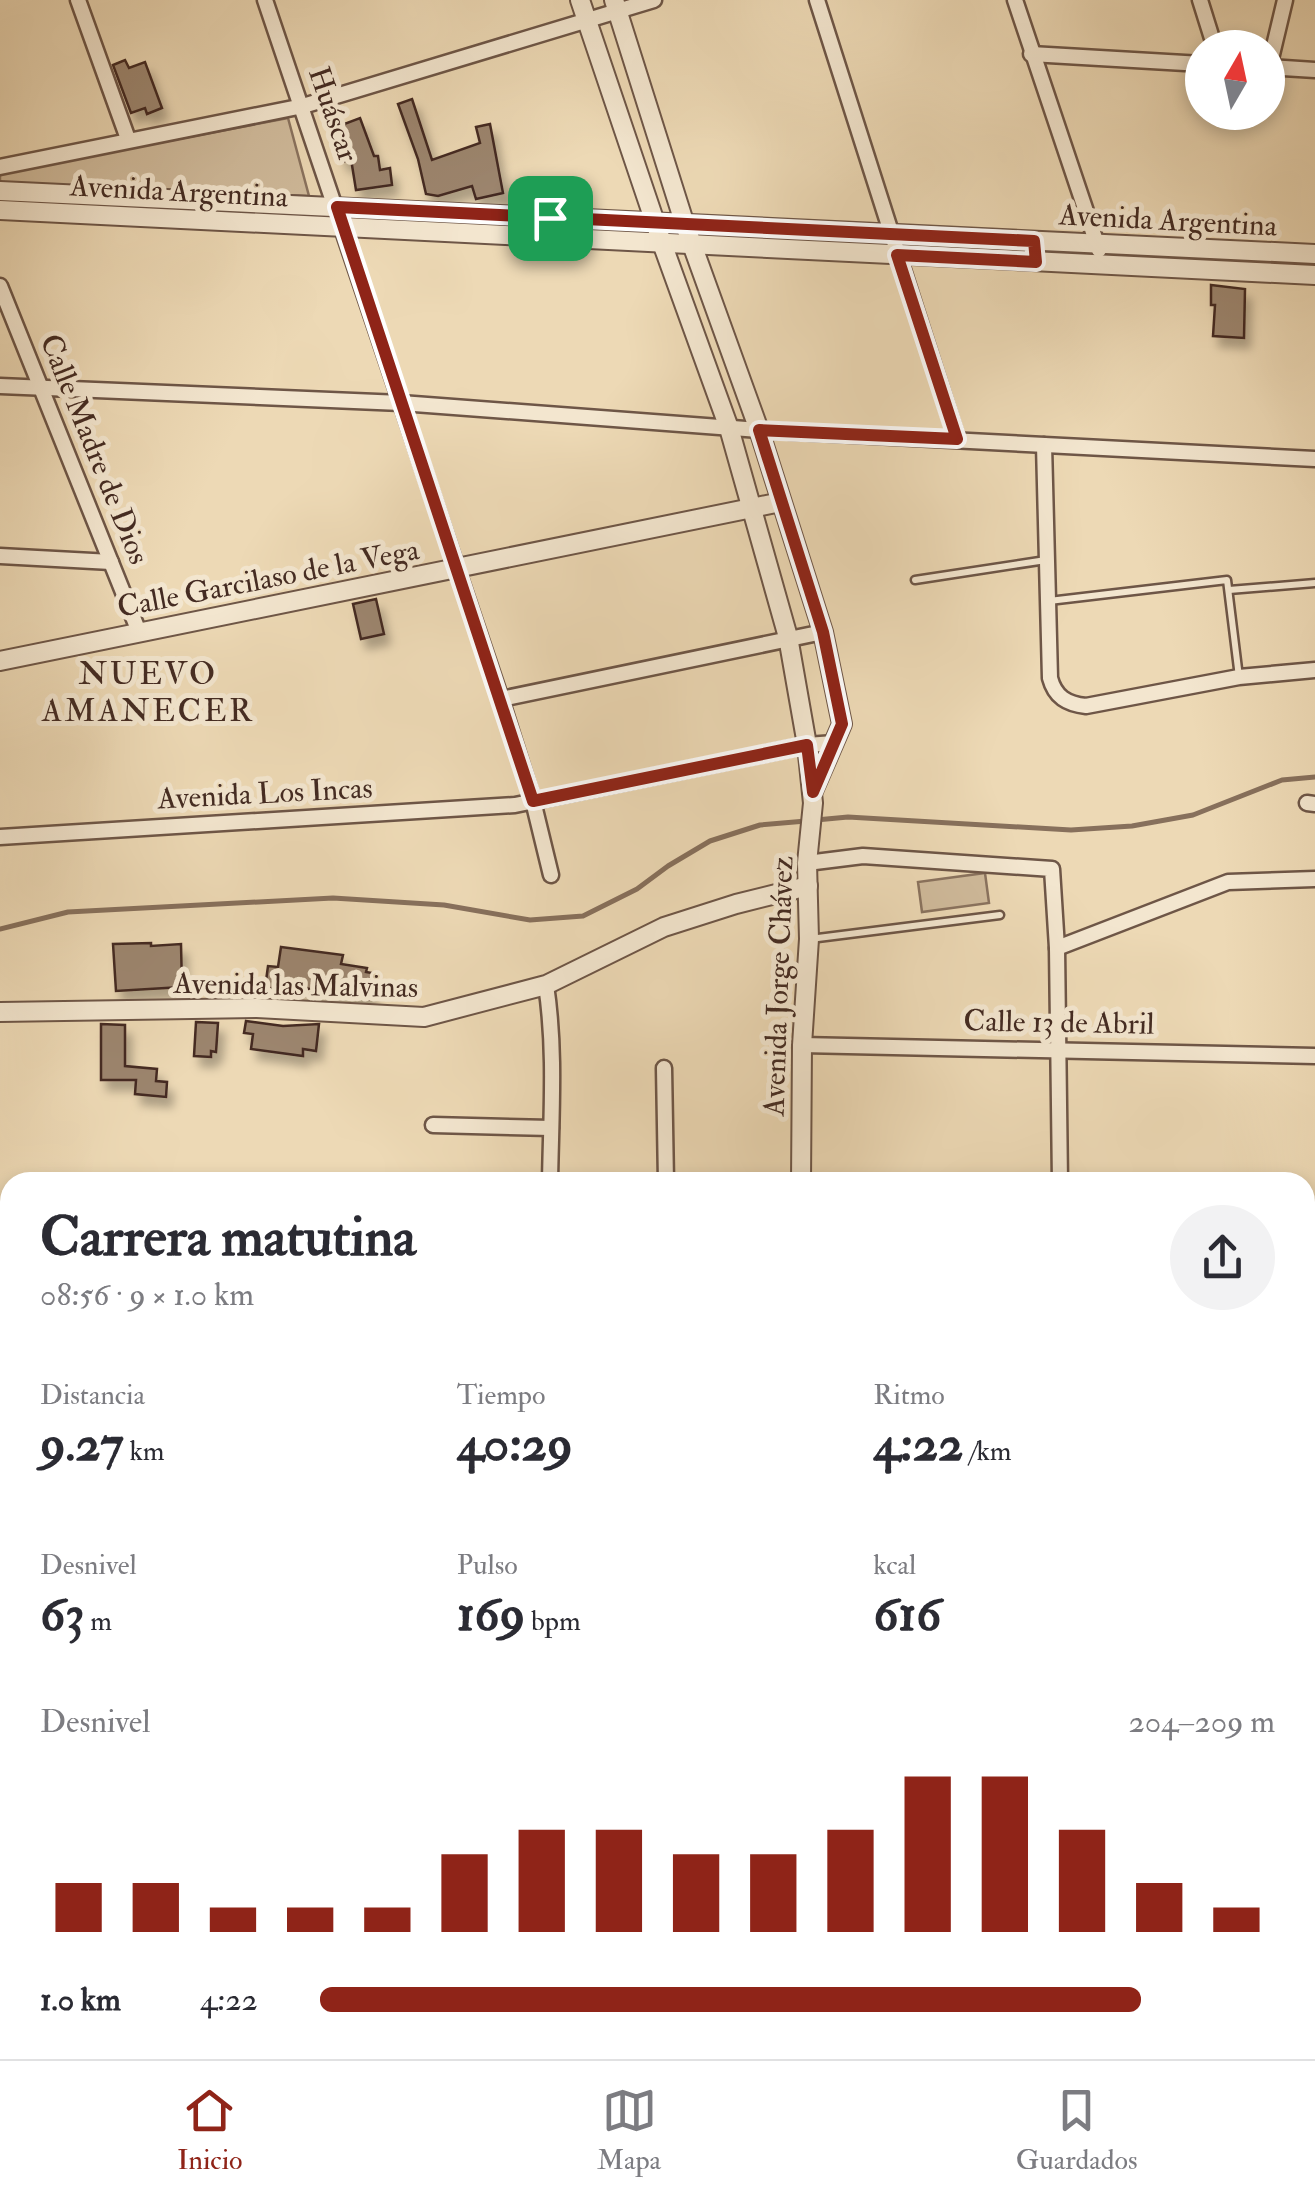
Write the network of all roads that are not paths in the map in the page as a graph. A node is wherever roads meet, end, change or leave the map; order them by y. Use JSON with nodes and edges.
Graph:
{"nodes":[{"id":1,"x":78,"y":0,"type":"edge"},
{"id":2,"x":265,"y":0,"type":"edge"},
{"id":3,"x":580,"y":0,"type":"edge"},
{"id":4,"x":654,"y":0,"type":"edge"},
{"id":5,"x":817,"y":0,"type":"edge"},
{"id":6,"x":1015,"y":0,"type":"edge"},
{"id":7,"x":1200,"y":0,"type":"edge"},
{"id":8,"x":1285,"y":0,"type":"edge"},
{"id":9,"x":616,"y":6,"type":"edge"},
{"id":10,"x":587,"y":20,"type":"junction"},
{"id":11,"x":1209,"y":30,"type":"edge"},
{"id":12,"x":1277,"y":30,"type":"edge"},
{"id":13,"x":1032,"y":54,"type":"junction"},
{"id":14,"x":1185,"y":63,"type":"edge"},
{"id":15,"x":1285,"y":68,"type":"edge"},
{"id":16,"x":1315,"y":70,"type":"edge"},
{"id":17,"x":303,"y":106,"type":"junction"},
{"id":18,"x":128,"y":140,"type":"junction"},
{"id":19,"x":0,"y":166,"type":"edge"},
{"id":20,"x":0,"y":191,"type":"edge"},
{"id":21,"x":337,"y":207,"type":"junction"},
{"id":22,"x":0,"y":210,"type":"edge"},
{"id":23,"x":657,"y":224,"type":"junction"},
{"id":24,"x":685,"y":225,"type":"junction"},
{"id":25,"x":343,"y":226,"type":"junction"},
{"id":26,"x":890,"y":233,"type":"junction"},
{"id":27,"x":1034,"y":241,"type":"junction"},
{"id":28,"x":662,"y":244,"type":"junction"},
{"id":29,"x":692,"y":244,"type":"junction"},
{"id":30,"x":1097,"y":244,"type":"junction"},
{"id":31,"x":1262,"y":252,"type":"junction"},
{"id":32,"x":1315,"y":254,"type":"edge"},
{"id":33,"x":897,"y":255,"type":"junction"},
{"id":34,"x":1036,"y":262,"type":"junction"},
{"id":35,"x":1106,"y":265,"type":"junction"},
{"id":36,"x":1262,"y":272,"type":"junction"},
{"id":37,"x":1315,"y":274,"type":"edge"},
{"id":38,"x":0,"y":286,"type":"edge"},
{"id":39,"x":0,"y":386,"type":"edge"},
{"id":40,"x":41,"y":389,"type":"junction"},
{"id":41,"x":401,"y":403,"type":"junction"},
{"id":42,"x":729,"y":428,"type":"junction"},
{"id":43,"x":759,"y":430,"type":"junction"},
{"id":44,"x":957,"y":439,"type":"junction"},
{"id":45,"x":1044,"y":444,"type":"junction"},
{"id":46,"x":1315,"y":459,"type":"edge"},
{"id":47,"x":781,"y":502,"type":"junction"},
{"id":48,"x":752,"y":508,"type":"junction"},
{"id":49,"x":0,"y":556,"type":"edge"},
{"id":50,"x":1046,"y":560,"type":"junction"},
{"id":51,"x":111,"y":562,"type":"junction"},
{"id":52,"x":456,"y":568,"type":"junction"},
{"id":53,"x":914,"y":580,"type":"dead end"},
{"id":54,"x":1315,"y":583,"type":"edge"},
{"id":55,"x":1228,"y":590,"type":"junction"},
{"id":56,"x":1048,"y":601,"type":"junction"},
{"id":57,"x":139,"y":632,"type":"junction"},
{"id":58,"x":823,"y":632,"type":"junction"},
{"id":59,"x":788,"y":637,"type":"junction"},
{"id":60,"x":0,"y":660,"type":"edge"},
{"id":61,"x":1315,"y":670,"type":"edge"},
{"id":62,"x":1239,"y":677,"type":"junction"},
{"id":63,"x":501,"y":699,"type":"junction"},
{"id":64,"x":834,"y":742,"type":"junction"},
{"id":65,"x":807,"y":745,"type":"junction"},
{"id":66,"x":813,"y":797,"type":"junction"},
{"id":67,"x":533,"y":801,"type":"junction"},
{"id":68,"x":0,"y":837,"type":"edge"},
{"id":69,"x":808,"y":856,"type":"junction"},
{"id":70,"x":551,"y":876,"type":"dead end"},
{"id":71,"x":1315,"y":879,"type":"edge"},
{"id":72,"x":808,"y":886,"type":"junction"},
{"id":73,"x":1000,"y":915,"type":"dead end"},
{"id":74,"x":809,"y":939,"type":"junction"},
{"id":75,"x":1057,"y":948,"type":"junction"},
{"id":76,"x":546,"y":985,"type":"junction"},
{"id":77,"x":0,"y":1012,"type":"edge"},
{"id":78,"x":802,"y":1044,"type":"junction"},
{"id":79,"x":1059,"y":1050,"type":"junction"},
{"id":80,"x":1315,"y":1056,"type":"edge"},
{"id":81,"x":664,"y":1068,"type":"dead end"},
{"id":82,"x":433,"y":1125,"type":"dead end"},
{"id":83,"x":551,"y":1128,"type":"junction"},
{"id":84,"x":550,"y":1172,"type":"edge"},
{"id":85,"x":666,"y":1172,"type":"edge"},
{"id":86,"x":801,"y":1172,"type":"edge"},
{"id":87,"x":1060,"y":1172,"type":"edge"}],
"edges":[{"from":1,"to":18,"type":"street"},
{"from":2,"to":17,"type":"street","name":"Huáscar"},
{"from":3,"to":10,"type":"street"},
{"from":4,"to":9,"type":"street"},
{"from":5,"to":26,"type":"street"},
{"from":6,"to":13,"type":"street"},
{"from":7,"to":11,"type":"street"},
{"from":8,"to":12,"type":"street"},
{"from":9,"to":10,"type":"street"},
{"from":9,"to":24,"type":"street"},
{"from":10,"to":17,"type":"street"},
{"from":10,"to":23,"type":"street"},
{"from":13,"to":14,"type":"street"},
{"from":13,"to":30,"type":"street"},
{"from":15,"to":16,"type":"street"},
{"from":17,"to":18,"type":"street"},
{"from":17,"to":21,"type":"street","name":"Huáscar"},
{"from":18,"to":19,"type":"street"},
{"from":20,"to":21,"type":"street","name":"Avenida Argentina"},
{"from":21,"to":23,"type":"street","name":"Avenida Argentina"},
{"from":21,"to":25,"type":"street","name":"Huáscar"},
{"from":22,"to":25,"type":"street","name":"Avenida Argentina"},
{"from":23,"to":24,"type":"street","name":"Avenida Argentina"},
{"from":23,"to":28,"type":"street"},
{"from":24,"to":26,"type":"street","name":"Avenida Argentina"},
{"from":24,"to":29,"type":"street"},
{"from":25,"to":28,"type":"street","name":"Avenida Argentina"},
{"from":25,"to":41,"type":"street","name":"Huáscar"},
{"from":26,"to":27,"type":"street","name":"Avenida Argentina"},
{"from":26,"to":33,"type":"street"},
{"from":27,"to":30,"type":"street","name":"Avenida Argentina"},
{"from":27,"to":34,"type":"street"},
{"from":28,"to":29,"type":"street","name":"Avenida Argentina"},
{"from":28,"to":42,"type":"street"},
{"from":29,"to":33,"type":"street","name":"Avenida Argentina"},
{"from":29,"to":43,"type":"street"},
{"from":30,"to":31,"type":"street","name":"Avenida Argentina"},
{"from":30,"to":35,"type":"street"},
{"from":31,"to":32,"type":"street","name":"Avenida Argentina"},
{"from":31,"to":36,"type":"street"},
{"from":33,"to":34,"type":"street","name":"Avenida Argentina"},
{"from":33,"to":44,"type":"street"},
{"from":34,"to":35,"type":"street","name":"Avenida Argentina"},
{"from":35,"to":36,"type":"street","name":"Avenida Argentina"},
{"from":36,"to":37,"type":"street","name":"Avenida Argentina"},
{"from":38,"to":40,"type":"street","name":"Calle Madre de Dios"},
{"from":39,"to":40,"type":"street"},
{"from":40,"to":41,"type":"street"},
{"from":40,"to":51,"type":"street","name":"Calle Madre de Dios"},
{"from":41,"to":42,"type":"street"},
{"from":41,"to":52,"type":"street","name":"Huáscar"},
{"from":42,"to":43,"type":"street"},
{"from":42,"to":48,"type":"street"},
{"from":43,"to":44,"type":"street"},
{"from":43,"to":47,"type":"street"},
{"from":44,"to":45,"type":"street"},
{"from":45,"to":46,"type":"street"},
{"from":45,"to":50,"type":"street"},
{"from":47,"to":48,"type":"street","name":"Calle Garcilaso de la Vega"},
{"from":47,"to":58,"type":"street"},
{"from":48,"to":52,"type":"street","name":"Calle Garcilaso de la Vega"},
{"from":48,"to":59,"type":"street"},
{"from":49,"to":51,"type":"street"},
{"from":50,"to":53,"type":"lane"},
{"from":50,"to":56,"type":"street"},
{"from":51,"to":57,"type":"street","name":"Calle Madre de Dios"},
{"from":52,"to":57,"type":"street","name":"Calle Garcilaso de la Vega"},
{"from":52,"to":63,"type":"street","name":"Huáscar"},
{"from":54,"to":55,"type":"lane"},
{"from":55,"to":56,"type":"lane"},
{"from":55,"to":62,"type":"lane"},
{"from":56,"to":62,"type":"street"},
{"from":57,"to":60,"type":"street","name":"Calle Garcilaso de la Vega"},
{"from":58,"to":59,"type":"street"},
{"from":58,"to":64,"type":"street"},
{"from":59,"to":63,"type":"street"},
{"from":59,"to":65,"type":"street"},
{"from":61,"to":62,"type":"street"},
{"from":63,"to":67,"type":"street","name":"Huáscar"},
{"from":64,"to":65,"type":"street","name":"Avenida Los Incas"},
{"from":64,"to":66,"type":"street"},
{"from":65,"to":66,"type":"street"},
{"from":65,"to":67,"type":"street","name":"Avenida Los Incas"},
{"from":66,"to":69,"type":"street","name":"Avenida Jorge Chávez"},
{"from":67,"to":68,"type":"street","name":"Avenida Los Incas"},
{"from":67,"to":70,"type":"street","name":"Huáscar"},
{"from":69,"to":72,"type":"street","name":"Avenida Jorge Chávez"},
{"from":69,"to":75,"type":"street"},
{"from":71,"to":75,"type":"street"},
{"from":72,"to":74,"type":"street","name":"Avenida Jorge Chávez"},
{"from":72,"to":76,"type":"street","name":"Avenida las Malvinas"},
{"from":73,"to":74,"type":"lane"},
{"from":74,"to":78,"type":"street","name":"Avenida Jorge Chávez"},
{"from":75,"to":79,"type":"street"},
{"from":76,"to":77,"type":"street","name":"Avenida las Malvinas"},
{"from":76,"to":83,"type":"street"},
{"from":78,"to":79,"type":"street","name":"Calle 13 de Abril"},
{"from":78,"to":86,"type":"street","name":"Avenida Jorge Chávez"},
{"from":79,"to":80,"type":"street","name":"Calle 13 de Abril"},
{"from":79,"to":87,"type":"street"},
{"from":81,"to":85,"type":"street"},
{"from":82,"to":83,"type":"street"},
{"from":83,"to":84,"type":"street"}]}
